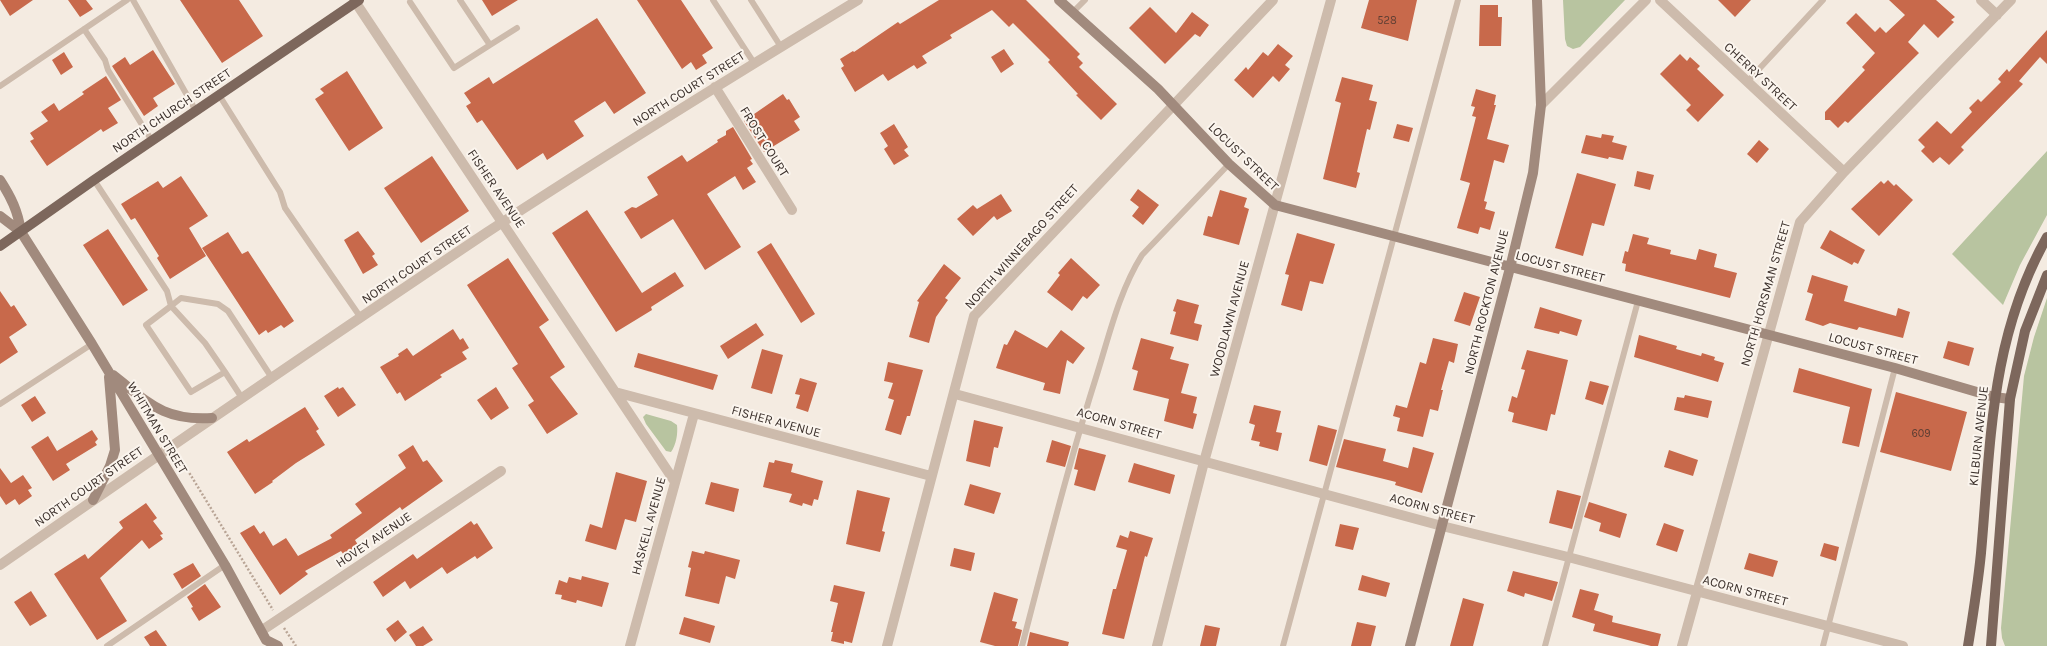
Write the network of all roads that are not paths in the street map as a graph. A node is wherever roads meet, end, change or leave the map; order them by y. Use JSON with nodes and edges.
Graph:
{"nodes":[{"id":1,"x":127,"y":0,"type":"edge"},
{"id":2,"x":132,"y":0,"type":"edge"},
{"id":3,"x":460,"y":0,"type":"edge"},
{"id":4,"x":713,"y":0,"type":"edge"},
{"id":5,"x":751,"y":0,"type":"edge"},
{"id":6,"x":858,"y":0,"type":"edge"},
{"id":7,"x":1059,"y":0,"type":"edge"},
{"id":8,"x":1085,"y":0,"type":"edge"},
{"id":9,"x":1273,"y":0,"type":"edge"},
{"id":10,"x":1331,"y":0,"type":"edge"},
{"id":11,"x":1458,"y":0,"type":"edge"},
{"id":12,"x":1537,"y":0,"type":"edge"},
{"id":13,"x":1646,"y":0,"type":"edge"},
{"id":14,"x":1660,"y":0,"type":"edge"},
{"id":15,"x":1823,"y":0,"type":"edge"},
{"id":16,"x":1981,"y":0,"type":"edge"},
{"id":17,"x":2011,"y":0,"type":"edge"},
{"id":18,"x":356,"y":1,"type":"edge"},
{"id":19,"x":410,"y":2,"type":"dead end"},
{"id":20,"x":1072,"y":13,"type":"junction"},
{"id":21,"x":1997,"y":15,"type":"junction"},
{"id":22,"x":517,"y":28,"type":"dead end"},
{"id":23,"x":84,"y":29,"type":"junction"},
{"id":24,"x":490,"y":45,"type":"junction"},
{"id":25,"x":782,"y":47,"type":"junction"},
{"id":26,"x":754,"y":64,"type":"junction"},
{"id":27,"x":1747,"y":82,"type":"junction"},
{"id":28,"x":0,"y":86,"type":"edge"},
{"id":29,"x":715,"y":88,"type":"junction"},
{"id":30,"x":220,"y":95,"type":"junction"},
{"id":31,"x":1172,"y":105,"type":"junction"},
{"id":32,"x":1542,"y":105,"type":"junction"},
{"id":33,"x":196,"y":111,"type":"junction"},
{"id":34,"x":152,"y":141,"type":"junction"},
{"id":35,"x":1230,"y":164,"type":"junction"},
{"id":36,"x":1844,"y":172,"type":"junction"},
{"id":37,"x":0,"y":180,"type":"edge"},
{"id":38,"x":94,"y":180,"type":"junction"},
{"id":39,"x":1275,"y":205,"type":"junction"},
{"id":40,"x":792,"y":210,"type":"dead end"},
{"id":41,"x":0,"y":216,"type":"edge"},
{"id":42,"x":503,"y":222,"type":"junction"},
{"id":43,"x":21,"y":232,"type":"junction"},
{"id":44,"x":2047,"y":236,"type":"edge"},
{"id":45,"x":1394,"y":238,"type":"junction"},
{"id":46,"x":0,"y":246,"type":"edge"},
{"id":47,"x":1510,"y":268,"type":"junction"},
{"id":48,"x":2047,"y":275,"type":"edge"},
{"id":49,"x":1638,"y":301,"type":"junction"},
{"id":50,"x":172,"y":306,"type":"junction"},
{"id":51,"x":361,"y":318,"type":"junction"},
{"id":52,"x":1767,"y":335,"type":"junction"},
{"id":53,"x":92,"y":344,"type":"junction"},
{"id":54,"x":1895,"y":368,"type":"junction"},
{"id":55,"x":109,"y":372,"type":"junction"},
{"id":56,"x":225,"y":372,"type":"junction"},
{"id":57,"x":272,"y":378,"type":"junction"},
{"id":58,"x":615,"y":392,"type":"junction"},
{"id":59,"x":955,"y":394,"type":"junction"},
{"id":60,"x":1994,"y":397,"type":"junction"},
{"id":61,"x":242,"y":398,"type":"junction"},
{"id":62,"x":2010,"y":399,"type":"junction"},
{"id":63,"x":0,"y":404,"type":"edge"},
{"id":64,"x":694,"y":414,"type":"junction"},
{"id":65,"x":212,"y":418,"type":"junction"},
{"id":66,"x":1080,"y":427,"type":"junction"},
{"id":67,"x":157,"y":455,"type":"junction"},
{"id":68,"x":1204,"y":462,"type":"junction"},
{"id":69,"x":501,"y":472,"type":"dead end"},
{"id":70,"x":931,"y":476,"type":"junction"},
{"id":71,"x":675,"y":482,"type":"junction"},
{"id":72,"x":1326,"y":493,"type":"junction"},
{"id":73,"x":93,"y":500,"type":"junction"},
{"id":74,"x":1442,"y":526,"type":"junction"},
{"id":75,"x":1568,"y":557,"type":"junction"},
{"id":76,"x":0,"y":565,"type":"edge"},
{"id":77,"x":225,"y":565,"type":"junction"},
{"id":78,"x":1697,"y":592,"type":"junction"},
{"id":79,"x":1828,"y":626,"type":"junction"},
{"id":80,"x":263,"y":639,"type":"edge"},
{"id":81,"x":107,"y":646,"type":"edge"},
{"id":82,"x":278,"y":646,"type":"edge"},
{"id":83,"x":630,"y":646,"type":"edge"},
{"id":84,"x":887,"y":646,"type":"edge"},
{"id":85,"x":1022,"y":646,"type":"edge"},
{"id":86,"x":1157,"y":646,"type":"edge"},
{"id":87,"x":1283,"y":646,"type":"edge"},
{"id":88,"x":1410,"y":646,"type":"edge"},
{"id":89,"x":1545,"y":646,"type":"edge"},
{"id":90,"x":1682,"y":646,"type":"edge"},
{"id":91,"x":1823,"y":646,"type":"edge"},
{"id":92,"x":1903,"y":646,"type":"edge"},
{"id":93,"x":1968,"y":646,"type":"edge"},
{"id":94,"x":1991,"y":646,"type":"edge"}],
"edges":[{"from":1,"to":23,"type":"lane"},
{"from":2,"to":33,"type":"lane"},
{"from":3,"to":24,"type":"lane"},
{"from":4,"to":26,"type":"lane"},
{"from":5,"to":25,"type":"lane"},
{"from":6,"to":25,"type":"street","name":"NORTH COURT STREET"},
{"from":7,"to":20,"type":"main road","name":"LOCUST STREET"},
{"from":8,"to":20,"type":"lane"},
{"from":9,"to":31,"type":"street","name":"NORTH WINNEBAGO STREET"},
{"from":10,"to":39,"type":"street","name":"WOODLAWN AVENUE"},
{"from":11,"to":45,"type":"lane"},
{"from":12,"to":32,"type":"main road","name":"NORTH ROCKTON AVENUE"},
{"from":13,"to":32,"type":"street"},
{"from":14,"to":27,"type":"street","name":"CHERRY STREET"},
{"from":15,"to":27,"type":"lane"},
{"from":16,"to":21,"type":"street"},
{"from":17,"to":21,"type":"street","name":"NORTH HORSMAN STREET"},
{"from":18,"to":30,"type":"main road","name":"NORTH CHURCH STREET"},
{"from":18,"to":42,"type":"street","name":"FISHER AVENUE"},
{"from":19,"to":24,"type":"lane"},
{"from":20,"to":31,"type":"main road","name":"LOCUST STREET"},
{"from":21,"to":36,"type":"street","name":"NORTH HORSMAN STREET"},
{"from":22,"to":24,"type":"lane"},
{"from":23,"to":28,"type":"lane"},
{"from":23,"to":34,"type":"lane"},
{"from":25,"to":26,"type":"street","name":"NORTH COURT STREET"},
{"from":26,"to":29,"type":"street","name":"NORTH COURT STREET"},
{"from":27,"to":36,"type":"street","name":"CHERRY STREET"},
{"from":29,"to":40,"type":"street","name":"FROST COURT"},
{"from":29,"to":42,"type":"street","name":"NORTH COURT STREET"},
{"from":30,"to":33,"type":"main road","name":"NORTH CHURCH STREET"},
{"from":30,"to":51,"type":"lane"},
{"from":31,"to":35,"type":"main road","name":"LOCUST STREET"},
{"from":31,"to":59,"type":"street","name":"NORTH WINNEBAGO STREET"},
{"from":32,"to":47,"type":"main road","name":"NORTH ROCKTON AVENUE"},
{"from":33,"to":34,"type":"main road","name":"NORTH CHURCH STREET"},
{"from":34,"to":38,"type":"main road","name":"NORTH CHURCH STREET"},
{"from":35,"to":39,"type":"main road","name":"LOCUST STREET"},
{"from":35,"to":66,"type":"lane"},
{"from":36,"to":52,"type":"street","name":"NORTH HORSMAN STREET"},
{"from":37,"to":43,"type":"main road","name":"WHITMAN STREET"},
{"from":38,"to":43,"type":"main road","name":"NORTH CHURCH STREET"},
{"from":38,"to":50,"type":"lane"},
{"from":39,"to":45,"type":"main road","name":"LOCUST STREET"},
{"from":39,"to":68,"type":"street","name":"WOODLAWN AVENUE"},
{"from":41,"to":43,"type":"main road","name":"WHITMAN STREET"},
{"from":42,"to":51,"type":"street","name":"NORTH COURT STREET"},
{"from":42,"to":58,"type":"street","name":"FISHER AVENUE"},
{"from":43,"to":46,"type":"main road","name":"NORTH CHURCH STREET"},
{"from":43,"to":53,"type":"main road","name":"WHITMAN STREET"},
{"from":44,"to":60,"type":"main road","name":"KILBURN AVENUE"},
{"from":45,"to":47,"type":"main road","name":"LOCUST STREET"},
{"from":45,"to":72,"type":"lane"},
{"from":47,"to":49,"type":"main road","name":"LOCUST STREET"},
{"from":47,"to":74,"type":"main road","name":"NORTH ROCKTON AVENUE"},
{"from":48,"to":62,"type":"main road"},
{"from":49,"to":52,"type":"main road","name":"LOCUST STREET"},
{"from":49,"to":75,"type":"lane"},
{"from":50,"to":56,"type":"lane"},
{"from":50,"to":56,"type":"lane"},
{"from":50,"to":57,"type":"lane"},
{"from":51,"to":57,"type":"street","name":"NORTH COURT STREET"},
{"from":52,"to":54,"type":"main road","name":"LOCUST STREET"},
{"from":52,"to":78,"type":"street","name":"NORTH HORSMAN STREET"},
{"from":53,"to":55,"type":"main road","name":"WHITMAN STREET"},
{"from":53,"to":63,"type":"lane"},
{"from":54,"to":60,"type":"main road","name":"LOCUST STREET"},
{"from":54,"to":79,"type":"lane"},
{"from":55,"to":65,"type":"main road"},
{"from":55,"to":67,"type":"main road","name":"WHITMAN STREET"},
{"from":55,"to":73,"type":"main road"},
{"from":56,"to":61,"type":"lane"},
{"from":57,"to":61,"type":"street","name":"NORTH COURT STREET"},
{"from":58,"to":64,"type":"street","name":"FISHER AVENUE"},
{"from":58,"to":71,"type":"street","name":"FISHER AVENUE"},
{"from":59,"to":66,"type":"street","name":"ACORN STREET"},
{"from":59,"to":70,"type":"street","name":"NORTH WINNEBAGO STREET"},
{"from":60,"to":62,"type":"main road","name":"LOCUST STREET"},
{"from":60,"to":93,"type":"main road","name":"KILBURN AVENUE"},
{"from":61,"to":65,"type":"street","name":"NORTH COURT STREET"},
{"from":62,"to":94,"type":"main road"},
{"from":64,"to":70,"type":"street","name":"FISHER AVENUE"},
{"from":64,"to":71,"type":"street","name":"HASKELL AVENUE"},
{"from":65,"to":67,"type":"street","name":"NORTH COURT STREET"},
{"from":66,"to":68,"type":"street","name":"ACORN STREET"},
{"from":66,"to":85,"type":"lane"},
{"from":67,"to":73,"type":"street","name":"NORTH COURT STREET"},
{"from":67,"to":77,"type":"main road","name":"WHITMAN STREET"},
{"from":68,"to":72,"type":"street","name":"ACORN STREET"},
{"from":68,"to":86,"type":"street","name":"WOODLAWN AVENUE"},
{"from":69,"to":80,"type":"street","name":"HOVEY AVENUE"},
{"from":70,"to":84,"type":"street","name":"NORTH WINNEBAGO STREET"},
{"from":71,"to":83,"type":"street","name":"HASKELL AVENUE"},
{"from":72,"to":74,"type":"street","name":"ACORN STREET"},
{"from":72,"to":87,"type":"lane"},
{"from":73,"to":76,"type":"street","name":"NORTH COURT STREET"},
{"from":74,"to":75,"type":"street","name":"ACORN STREET"},
{"from":74,"to":88,"type":"main road","name":"NORTH ROCKTON AVENUE"},
{"from":75,"to":78,"type":"street","name":"ACORN STREET"},
{"from":75,"to":89,"type":"lane"},
{"from":77,"to":80,"type":"main road","name":"WHITMAN STREET"},
{"from":77,"to":81,"type":"lane"},
{"from":78,"to":79,"type":"street","name":"ACORN STREET"},
{"from":78,"to":90,"type":"street","name":"NORTH HORSMAN STREET"},
{"from":79,"to":91,"type":"lane"},
{"from":79,"to":92,"type":"street","name":"ACORN STREET"},
{"from":80,"to":82,"type":"main road"}]}
